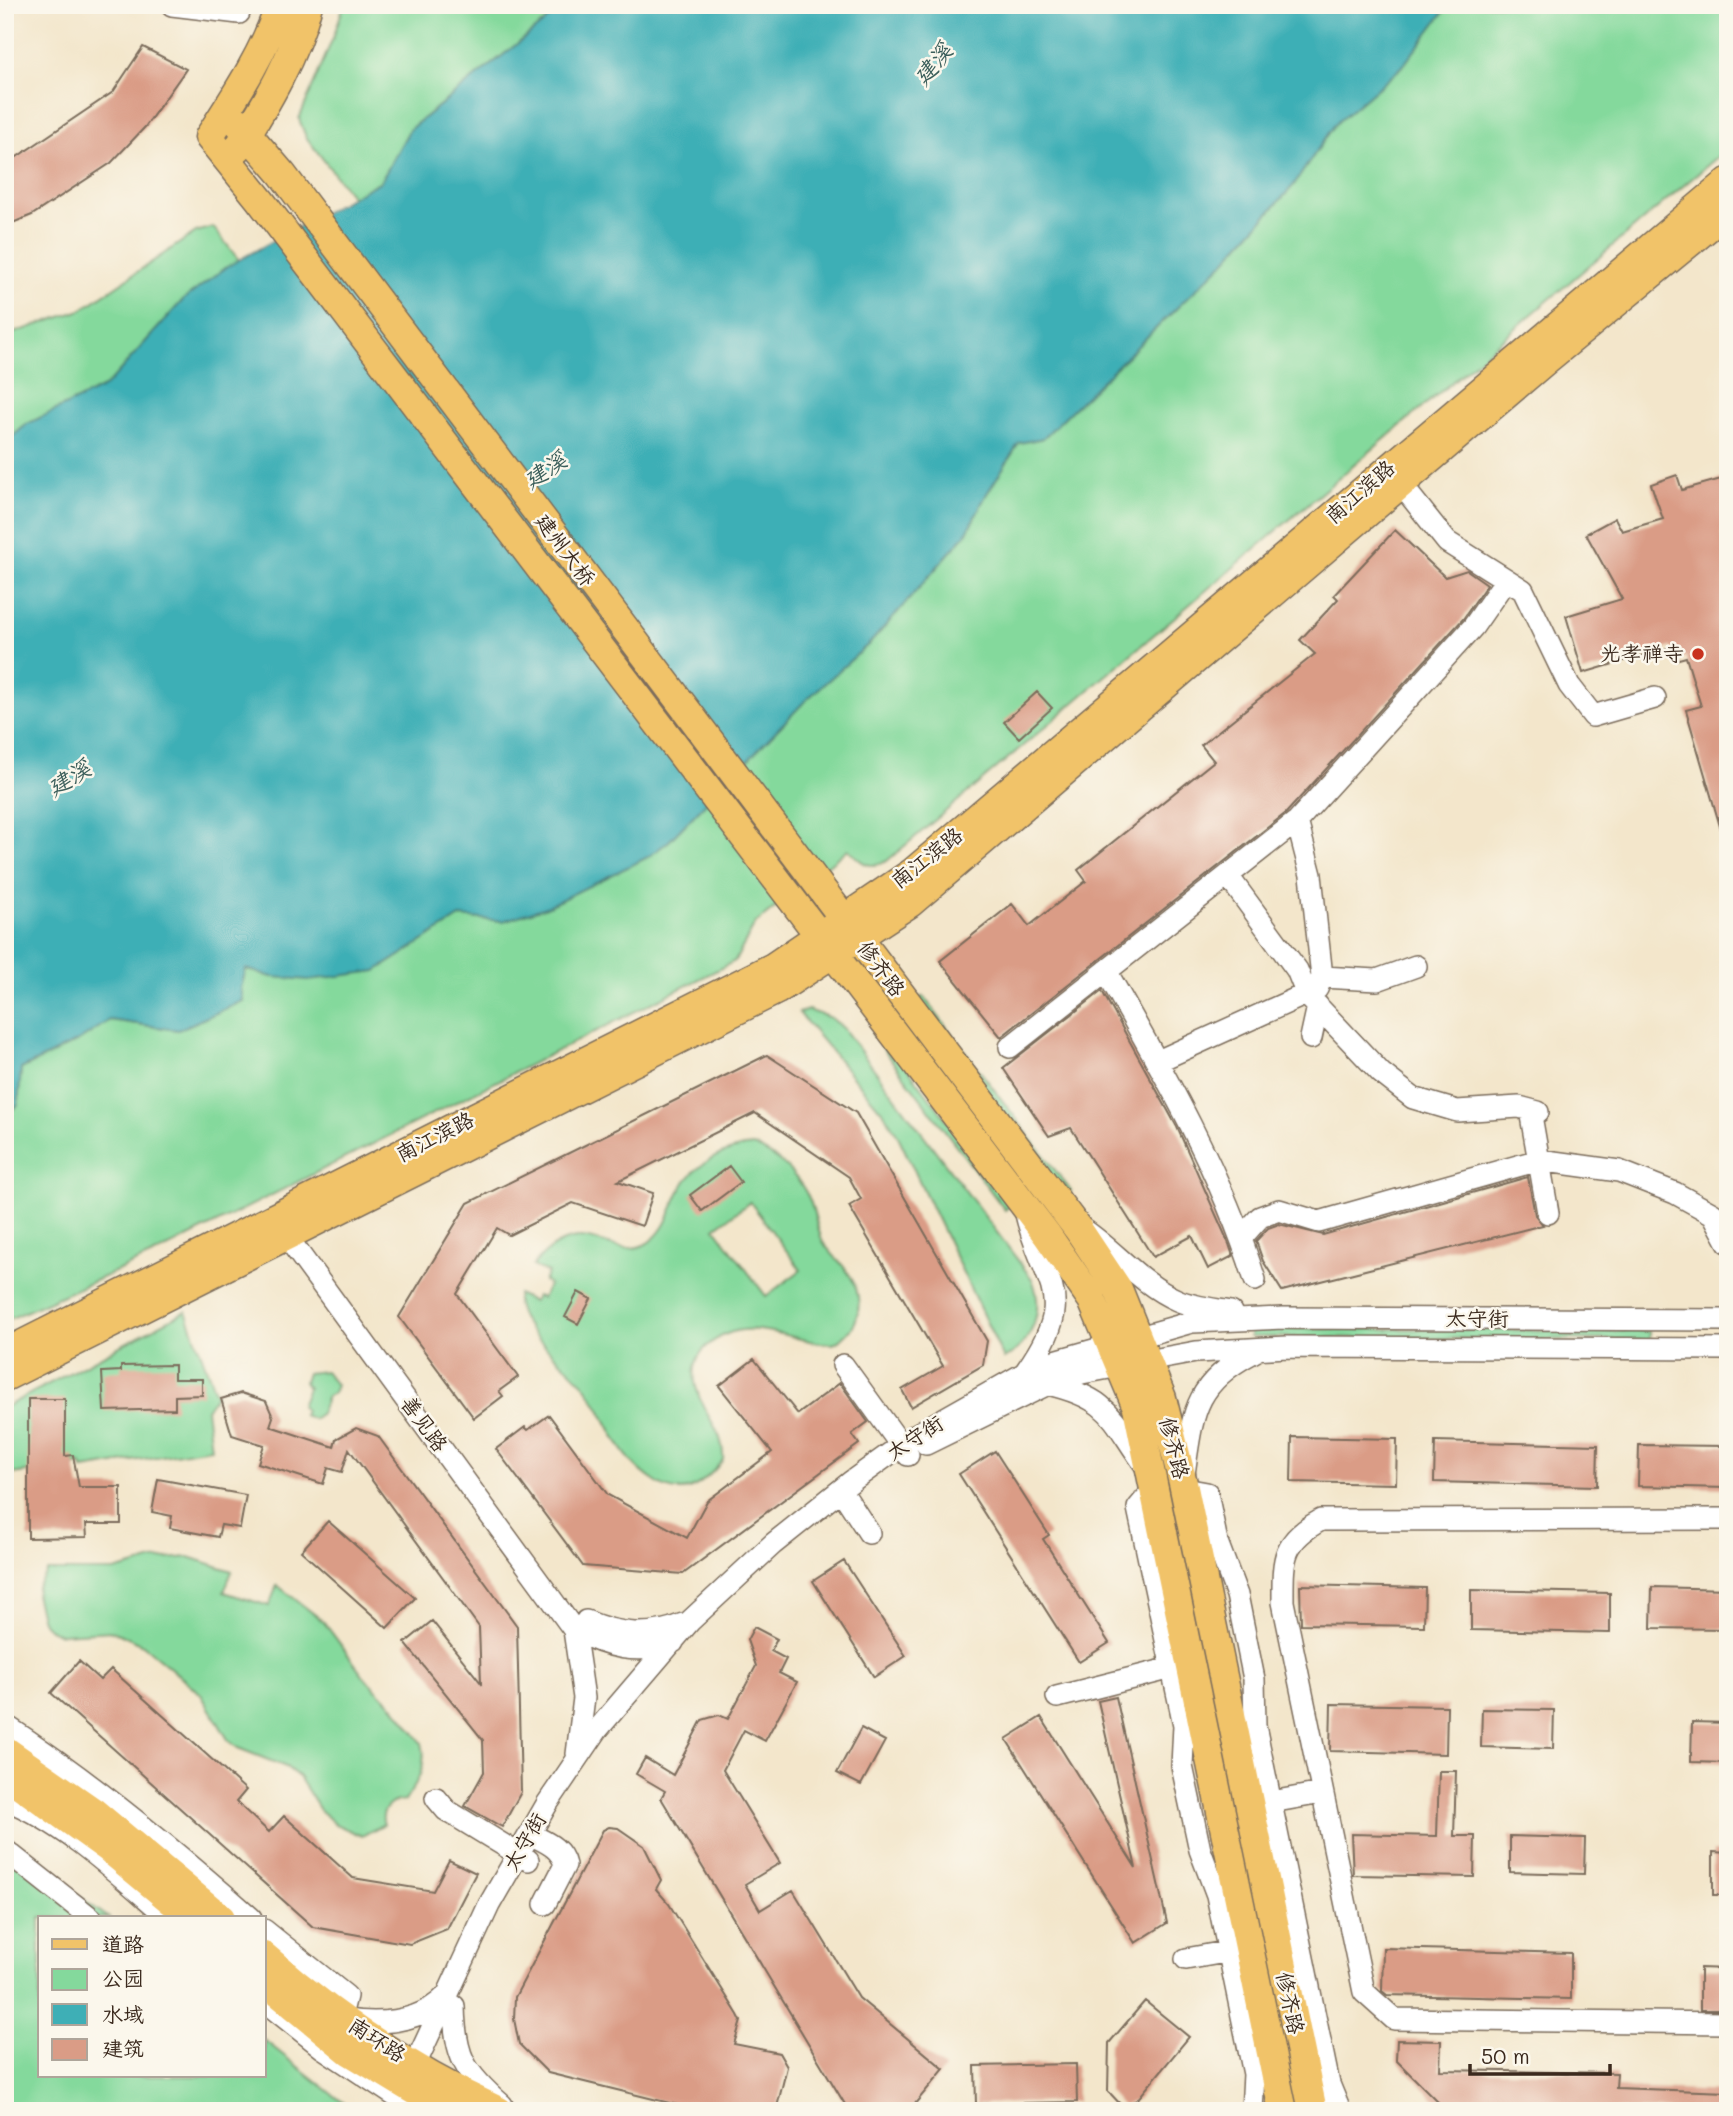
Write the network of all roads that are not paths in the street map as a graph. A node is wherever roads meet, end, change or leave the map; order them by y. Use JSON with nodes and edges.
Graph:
{"nodes":[{"id":1,"x":172,"y":5,"type":"edge"},
{"id":2,"x":280,"y":5,"type":"edge"},
{"id":3,"x":308,"y":5,"type":"edge"},
{"id":4,"x":239,"y":13,"type":"dead end"},
{"id":5,"x":226,"y":110,"type":"junction"},
{"id":6,"x":247,"y":134,"type":"junction"},
{"id":7,"x":229,"y":162,"type":"junction"},
{"id":8,"x":1728,"y":182,"type":"edge"},
{"id":9,"x":1728,"y":211,"type":"edge"},
{"id":10,"x":1395,"y":477,"type":"junction"},
{"id":11,"x":1505,"y":581,"type":"junction"},
{"id":12,"x":1655,"y":698,"type":"dead end"},
{"id":13,"x":1297,"y":821,"type":"junction"},
{"id":14,"x":1227,"y":876,"type":"junction"},
{"id":15,"x":815,"y":881,"type":"joint"},
{"id":16,"x":790,"y":900,"type":"joint"},
{"id":17,"x":850,"y":929,"type":"junction"},
{"id":18,"x":825,"y":945,"type":"junction"},
{"id":19,"x":1416,"y":967,"type":"dead end"},
{"id":20,"x":1106,"y":971,"type":"junction"},
{"id":21,"x":1322,"y":977,"type":"junction"},
{"id":22,"x":1313,"y":1001,"type":"junction"},
{"id":23,"x":1311,"y":1038,"type":"dead end"},
{"id":24,"x":1010,"y":1046,"type":"dead end"},
{"id":25,"x":1158,"y":1061,"type":"junction"},
{"id":26,"x":1539,"y":1160,"type":"junction"},
{"id":27,"x":1024,"y":1205,"type":"junction"},
{"id":28,"x":1548,"y":1213,"type":"dead end"},
{"id":29,"x":1072,"y":1222,"type":"junction"},
{"id":30,"x":283,"y":1225,"type":"junction"},
{"id":31,"x":1242,"y":1237,"type":"junction"},
{"id":32,"x":1728,"y":1242,"type":"edge"},
{"id":33,"x":1255,"y":1280,"type":"dead end"},
{"id":34,"x":1264,"y":1319,"type":"junction"},
{"id":35,"x":1728,"y":1320,"type":"edge"},
{"id":36,"x":1260,"y":1349,"type":"junction"},
{"id":37,"x":1728,"y":1349,"type":"edge"},
{"id":38,"x":1129,"y":1352,"type":"junction"},
{"id":39,"x":5,"y":1353,"type":"edge"},
{"id":40,"x":844,"y":1364,"type":"dead end"},
{"id":41,"x":1024,"y":1373,"type":"junction"},
{"id":42,"x":5,"y":1377,"type":"edge"},
{"id":43,"x":1048,"y":1384,"type":"junction"},
{"id":44,"x":905,"y":1450,"type":"junction"},
{"id":45,"x":1153,"y":1481,"type":"junction"},
{"id":46,"x":1184,"y":1486,"type":"junction"},
{"id":47,"x":844,"y":1494,"type":"junction"},
{"id":48,"x":1728,"y":1519,"type":"edge"},
{"id":49,"x":869,"y":1533,"type":"dead end"},
{"id":50,"x":692,"y":1628,"type":"junction"},
{"id":51,"x":582,"y":1629,"type":"junction"},
{"id":52,"x":671,"y":1643,"type":"junction"},
{"id":53,"x":1181,"y":1666,"type":"junction"},
{"id":54,"x":1057,"y":1697,"type":"dead end"},
{"id":55,"x":5,"y":1725,"type":"edge"},
{"id":56,"x":597,"y":1730,"type":"junction"},
{"id":57,"x":5,"y":1749,"type":"edge"},
{"id":58,"x":596,"y":1753,"type":"junction"},
{"id":59,"x":575,"y":1762,"type":"junction"},
{"id":60,"x":5,"y":1774,"type":"edge"},
{"id":61,"x":1322,"y":1793,"type":"junction"},
{"id":62,"x":436,"y":1798,"type":"dead end"},
{"id":63,"x":5,"y":1799,"type":"edge"},
{"id":64,"x":1271,"y":1802,"type":"junction"},
{"id":65,"x":535,"y":1836,"type":"junction"},
{"id":66,"x":5,"y":1850,"type":"edge"},
{"id":67,"x":523,"y":1857,"type":"junction"},
{"id":68,"x":545,"y":1904,"type":"dead end"},
{"id":69,"x":88,"y":1916,"type":"edge"},
{"id":70,"x":167,"y":1916,"type":"edge"},
{"id":71,"x":190,"y":1916,"type":"edge"},
{"id":72,"x":219,"y":1916,"type":"edge"},
{"id":73,"x":249,"y":1916,"type":"edge"},
{"id":74,"x":266,"y":1932,"type":"edge"},
{"id":75,"x":1239,"y":1949,"type":"junction"},
{"id":76,"x":266,"y":1958,"type":"edge"},
{"id":77,"x":1186,"y":1959,"type":"dead end"},
{"id":78,"x":266,"y":1983,"type":"edge"},
{"id":79,"x":452,"y":1999,"type":"junction"},
{"id":80,"x":266,"y":2003,"type":"edge"},
{"id":81,"x":343,"y":2018,"type":"junction"},
{"id":82,"x":1728,"y":2023,"type":"edge"},
{"id":83,"x":1268,"y":2036,"type":"junction"},
{"id":84,"x":1304,"y":2070,"type":"junction"},
{"id":85,"x":416,"y":2085,"type":"edge"},
{"id":86,"x":448,"y":2111,"type":"edge"},
{"id":87,"x":499,"y":2111,"type":"edge"},
{"id":88,"x":509,"y":2111,"type":"edge"},
{"id":89,"x":1252,"y":2111,"type":"edge"},
{"id":90,"x":1265,"y":2111,"type":"edge"},
{"id":91,"x":1283,"y":2111,"type":"edge"},
{"id":92,"x":1313,"y":2111,"type":"edge"},
{"id":93,"x":1325,"y":2111,"type":"edge"},
{"id":94,"x":1340,"y":2111,"type":"edge"}],
"edges":[{"from":1,"to":4,"type":"street"},
{"from":2,"to":5,"type":"main road"},
{"from":3,"to":6,"type":"main road"},
{"from":5,"to":6,"type":"main road","name":"建州大桥"},
{"from":5,"to":7,"type":"main road","name":"建州大桥"},
{"from":6,"to":7,"type":"main road"},
{"from":6,"to":15,"type":"main road","name":"建州大桥"},
{"from":7,"to":16,"type":"main road","name":"建州大桥"},
{"from":8,"to":10,"type":"main road","name":"南江滨路"},
{"from":9,"to":10,"type":"main road","name":"南江滨路"},
{"from":10,"to":11,"type":"street"},
{"from":10,"to":17,"type":"main road","name":"南江滨路"},
{"from":11,"to":12,"type":"street"},
{"from":11,"to":13,"type":"street"},
{"from":13,"to":14,"type":"street"},
{"from":13,"to":21,"type":"street"},
{"from":14,"to":20,"type":"street"},
{"from":14,"to":22,"type":"street"},
{"from":15,"to":17,"type":"main road","name":"修齐路"},
{"from":16,"to":18,"type":"main road","name":"修齐路"},
{"from":17,"to":18,"type":"main road","name":"南江滨路"},
{"from":17,"to":29,"type":"main road","name":"修齐路"},
{"from":18,"to":27,"type":"main road","name":"修齐路"},
{"from":18,"to":30,"type":"main road","name":"南江滨路"},
{"from":19,"to":21,"type":"street"},
{"from":20,"to":24,"type":"street"},
{"from":20,"to":25,"type":"street"},
{"from":21,"to":22,"type":"street"},
{"from":22,"to":23,"type":"street"},
{"from":22,"to":25,"type":"street"},
{"from":22,"to":26,"type":"street"},
{"from":25,"to":31,"type":"street"},
{"from":26,"to":28,"type":"street"},
{"from":26,"to":31,"type":"street"},
{"from":26,"to":32,"type":"street"},
{"from":27,"to":38,"type":"main road","name":"修齐路"},
{"from":27,"to":41,"type":"street"},
{"from":29,"to":34,"type":"street"},
{"from":29,"to":38,"type":"main road","name":"修齐路"},
{"from":30,"to":39,"type":"main road","name":"南江滨路"},
{"from":30,"to":42,"type":"main road","name":"南江滨路"},
{"from":30,"to":51,"type":"street","name":"善见路"},
{"from":31,"to":33,"type":"street"},
{"from":34,"to":35,"type":"street","name":"太守街"},
{"from":34,"to":38,"type":"street","name":"太守街"},
{"from":36,"to":37,"type":"street","name":"太守街"},
{"from":36,"to":38,"type":"street","name":"太守街"},
{"from":36,"to":46,"type":"street"},
{"from":38,"to":41,"type":"street","name":"太守街"},
{"from":38,"to":43,"type":"street","name":"太守街"},
{"from":38,"to":45,"type":"main road","name":"修齐路"},
{"from":38,"to":46,"type":"main road","name":"修齐路"},
{"from":40,"to":44,"type":"street"},
{"from":41,"to":44,"type":"street","name":"太守街"},
{"from":43,"to":44,"type":"street","name":"太守街"},
{"from":43,"to":45,"type":"street"},
{"from":44,"to":47,"type":"street","name":"太守街"},
{"from":45,"to":53,"type":"main road","name":"修齐路"},
{"from":46,"to":64,"type":"street"},
{"from":46,"to":84,"type":"main road","name":"修齐路"},
{"from":47,"to":49,"type":"street"},
{"from":47,"to":50,"type":"street","name":"太守街"},
{"from":48,"to":61,"type":"street"},
{"from":50,"to":51,"type":"street"},
{"from":50,"to":52,"type":"street"},
{"from":50,"to":58,"type":"street","name":"太守街"},
{"from":51,"to":52,"type":"street"},
{"from":51,"to":56,"type":"street"},
{"from":51,"to":59,"type":"street"},
{"from":52,"to":56,"type":"street","name":"太守街"},
{"from":53,"to":54,"type":"street"},
{"from":53,"to":75,"type":"main road","name":"修齐路"},
{"from":55,"to":73,"type":"street"},
{"from":56,"to":58,"type":"street"},
{"from":56,"to":59,"type":"street","name":"太守街"},
{"from":57,"to":72,"type":"main road"},
{"from":58,"to":65,"type":"street","name":"太守街"},
{"from":59,"to":65,"type":"street","name":"太守街"},
{"from":60,"to":71,"type":"main road"},
{"from":61,"to":64,"type":"street"},
{"from":61,"to":82,"type":"street"},
{"from":62,"to":67,"type":"street"},
{"from":63,"to":70,"type":"street"},
{"from":64,"to":94,"type":"street"},
{"from":65,"to":67,"type":"street","name":"太守街"},
{"from":65,"to":68,"type":"street"},
{"from":66,"to":69,"type":"street"},
{"from":67,"to":79,"type":"street","name":"太守街"},
{"from":74,"to":81,"type":"street"},
{"from":75,"to":77,"type":"street"},
{"from":75,"to":83,"type":"main road","name":"修齐路"},
{"from":75,"to":89,"type":"street"},
{"from":76,"to":81,"type":"main road","name":"南环路"},
{"from":78,"to":85,"type":"main road","name":"南环路"},
{"from":79,"to":81,"type":"street"},
{"from":79,"to":85,"type":"street","name":"太守街"},
{"from":79,"to":88,"type":"street"},
{"from":80,"to":85,"type":"street"},
{"from":81,"to":85,"type":"main road","name":"南环路"},
{"from":83,"to":90,"type":"street"},
{"from":83,"to":91,"type":"main road","name":"修齐路"},
{"from":84,"to":92,"type":"main road","name":"修齐路"},
{"from":84,"to":93,"type":"street"},
{"from":85,"to":86,"type":"main road","name":"南环路"},
{"from":85,"to":87,"type":"main road","name":"南环路"}]}
